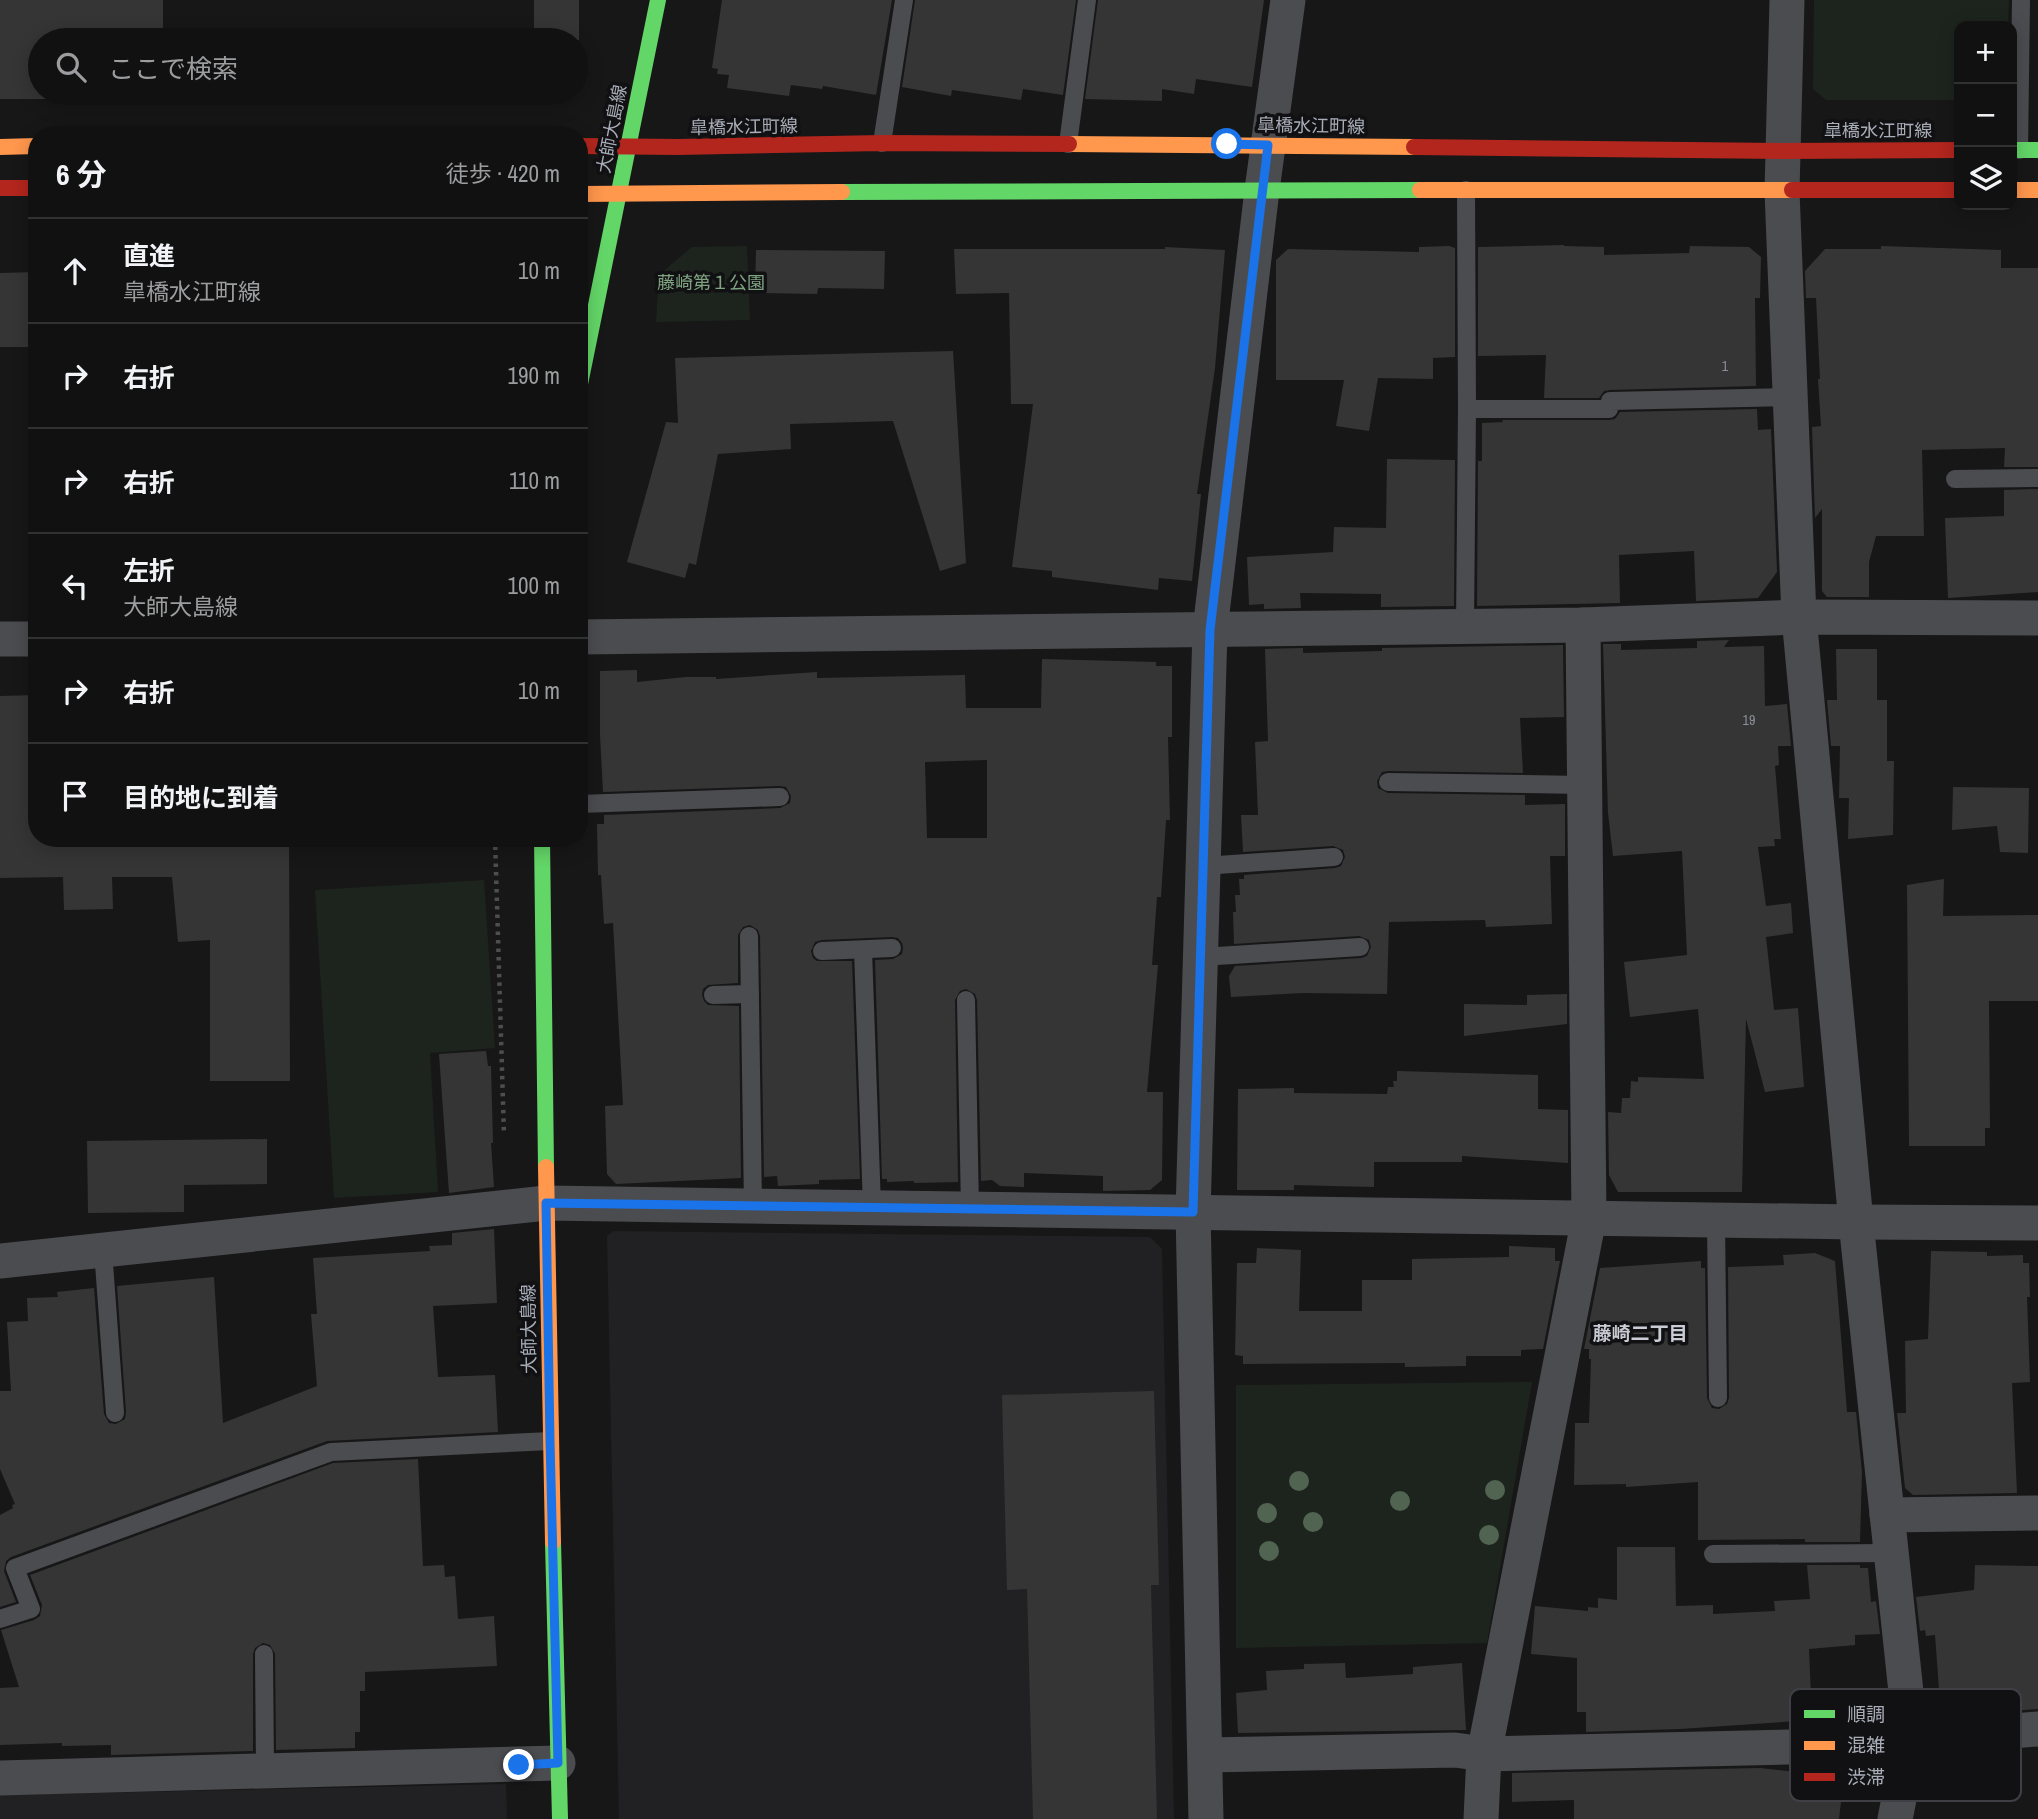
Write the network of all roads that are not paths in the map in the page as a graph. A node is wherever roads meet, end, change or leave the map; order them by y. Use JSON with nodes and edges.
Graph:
{"nodes":[{"id":1,"x":658,"y":0,"type":"edge"},
{"id":2,"x":904,"y":0,"type":"edge"},
{"id":3,"x":1087,"y":0,"type":"edge"},
{"id":4,"x":1288,"y":0,"type":"edge"},
{"id":5,"x":1787,"y":0,"type":"edge"},
{"id":6,"x":2021,"y":0,"type":"edge"},
{"id":7,"x":882,"y":143,"type":"junction"},
{"id":8,"x":1069,"y":145,"type":"junction"},
{"id":9,"x":1268,"y":145,"type":"junction"},
{"id":10,"x":0,"y":146,"type":"edge"},
{"id":11,"x":28,"y":146,"type":"edge"},
{"id":12,"x":588,"y":146,"type":"edge"},
{"id":13,"x":2015,"y":147,"type":"edge"},
{"id":14,"x":627,"y":148,"type":"junction"},
{"id":15,"x":1954,"y":150,"type":"edge"},
{"id":16,"x":2017,"y":150,"type":"edge"},
{"id":17,"x":2038,"y":150,"type":"edge"},
{"id":18,"x":1784,"y":151,"type":"junction"},
{"id":19,"x":0,"y":188,"type":"edge"},
{"id":20,"x":28,"y":188,"type":"edge"},
{"id":21,"x":1262,"y":190,"type":"junction"},
{"id":22,"x":1466,"y":190,"type":"junction"},
{"id":23,"x":1954,"y":190,"type":"edge"},
{"id":24,"x":2017,"y":190,"type":"edge"},
{"id":25,"x":2038,"y":190,"type":"edge"},
{"id":26,"x":1782,"y":191,"type":"junction"},
{"id":27,"x":588,"y":194,"type":"edge"},
{"id":28,"x":620,"y":194,"type":"junction"},
{"id":29,"x":588,"y":346,"type":"edge"},
{"id":30,"x":1790,"y":397,"type":"junction"},
{"id":31,"x":1467,"y":409,"type":"junction"},
{"id":32,"x":1955,"y":478,"type":"dead end"},
{"id":33,"x":2038,"y":478,"type":"edge"},
{"id":34,"x":1799,"y":617,"type":"junction"},
{"id":35,"x":2038,"y":618,"type":"edge"},
{"id":36,"x":1583,"y":625,"type":"junction"},
{"id":37,"x":1465,"y":627,"type":"junction"},
{"id":38,"x":1210,"y":630,"type":"junction"},
{"id":39,"x":588,"y":637,"type":"edge"},
{"id":40,"x":0,"y":639,"type":"edge"},
{"id":41,"x":28,"y":639,"type":"edge"},
{"id":42,"x":1388,"y":782,"type":"dead end"},
{"id":43,"x":1584,"y":785,"type":"junction"},
{"id":44,"x":780,"y":797,"type":"dead end"},
{"id":45,"x":588,"y":804,"type":"edge"},
{"id":46,"x":542,"y":847,"type":"edge"},
{"id":47,"x":1334,"y":857,"type":"dead end"},
{"id":48,"x":1203,"y":866,"type":"junction"},
{"id":49,"x":749,"y":936,"type":"dead end"},
{"id":50,"x":1360,"y":947,"type":"dead end"},
{"id":51,"x":892,"y":948,"type":"dead end"},
{"id":52,"x":863,"y":950,"type":"junction"},
{"id":53,"x":821,"y":951,"type":"dead end"},
{"id":54,"x":1200,"y":957,"type":"junction"},
{"id":55,"x":750,"y":994,"type":"junction"},
{"id":56,"x":713,"y":995,"type":"dead end"},
{"id":57,"x":966,"y":1000,"type":"dead end"},
{"id":58,"x":546,"y":1203,"type":"junction"},
{"id":59,"x":753,"y":1206,"type":"junction"},
{"id":60,"x":872,"y":1208,"type":"junction"},
{"id":61,"x":970,"y":1209,"type":"junction"},
{"id":62,"x":1193,"y":1212,"type":"junction"},
{"id":63,"x":1589,"y":1218,"type":"junction"},
{"id":64,"x":1716,"y":1220,"type":"junction"},
{"id":65,"x":1856,"y":1223,"type":"junction"},
{"id":66,"x":2038,"y":1223,"type":"edge"},
{"id":67,"x":103,"y":1250,"type":"junction"},
{"id":68,"x":0,"y":1261,"type":"edge"},
{"id":69,"x":1718,"y":1398,"type":"dead end"},
{"id":70,"x":115,"y":1413,"type":"dead end"},
{"id":71,"x":550,"y":1440,"type":"junction"},
{"id":72,"x":2038,"y":1513,"type":"edge"},
{"id":73,"x":1887,"y":1515,"type":"junction"},
{"id":74,"x":1891,"y":1553,"type":"junction"},
{"id":75,"x":1713,"y":1554,"type":"dead end"},
{"id":76,"x":0,"y":1619,"type":"edge"},
{"id":77,"x":264,"y":1654,"type":"dead end"},
{"id":78,"x":1906,"y":1689,"type":"edge"},
{"id":79,"x":1790,"y":1747,"type":"edge"},
{"id":80,"x":1484,"y":1754,"type":"junction"},
{"id":81,"x":1206,"y":1755,"type":"junction"},
{"id":82,"x":558,"y":1763,"type":"junction"},
{"id":83,"x":265,"y":1771,"type":"junction"},
{"id":84,"x":0,"y":1778,"type":"edge"},
{"id":85,"x":1899,"y":1801,"type":"edge"},
{"id":86,"x":560,"y":1819,"type":"edge"},
{"id":87,"x":1206,"y":1819,"type":"edge"},
{"id":88,"x":1481,"y":1819,"type":"edge"},
{"id":89,"x":1895,"y":1819,"type":"edge"}],
"edges":[{"from":1,"to":14,"type":"street","name":"大師大島線"},
{"from":2,"to":7,"type":"lane"},
{"from":3,"to":8,"type":"lane"},
{"from":4,"to":9,"type":"street"},
{"from":5,"to":18,"type":"street"},
{"from":6,"to":13,"type":"lane"},
{"from":7,"to":8,"type":"street","name":"皐橋水江町線"},
{"from":7,"to":14,"type":"street","name":"皐橋水江町線"},
{"from":8,"to":9,"type":"street","name":"皐橋水江町線"},
{"from":9,"to":18,"type":"street","name":"皐橋水江町線"},
{"from":9,"to":21,"type":"street"},
{"from":10,"to":11,"type":"street"},
{"from":12,"to":14,"type":"street","name":"皐橋水江町線"},
{"from":14,"to":28,"type":"street","name":"大師大島線"},
{"from":15,"to":18,"type":"street","name":"皐橋水江町線"},
{"from":16,"to":17,"type":"street"},
{"from":18,"to":26,"type":"street"},
{"from":19,"to":20,"type":"street"},
{"from":21,"to":22,"type":"street"},
{"from":21,"to":28,"type":"street"},
{"from":21,"to":38,"type":"street"},
{"from":22,"to":26,"type":"street"},
{"from":22,"to":31,"type":"lane"},
{"from":23,"to":26,"type":"street"},
{"from":24,"to":25,"type":"street"},
{"from":26,"to":30,"type":"street"},
{"from":27,"to":28,"type":"street"},
{"from":28,"to":29,"type":"street","name":"大師大島線"},
{"from":30,"to":31,"type":"lane"},
{"from":30,"to":34,"type":"street"},
{"from":31,"to":37,"type":"lane"},
{"from":32,"to":33,"type":"lane"},
{"from":34,"to":35,"type":"street"},
{"from":34,"to":36,"type":"street"},
{"from":34,"to":65,"type":"street"},
{"from":36,"to":37,"type":"street"},
{"from":36,"to":43,"type":"street"},
{"from":37,"to":38,"type":"street"},
{"from":38,"to":39,"type":"street"},
{"from":38,"to":48,"type":"street"},
{"from":40,"to":41,"type":"street"},
{"from":42,"to":43,"type":"lane"},
{"from":43,"to":63,"type":"street"},
{"from":44,"to":45,"type":"lane"},
{"from":46,"to":58,"type":"street","name":"大師大島線"},
{"from":47,"to":48,"type":"lane"},
{"from":48,"to":54,"type":"street"},
{"from":49,"to":55,"type":"lane"},
{"from":50,"to":54,"type":"lane"},
{"from":51,"to":52,"type":"lane"},
{"from":52,"to":53,"type":"lane"},
{"from":52,"to":60,"type":"lane"},
{"from":54,"to":62,"type":"street"},
{"from":55,"to":56,"type":"lane"},
{"from":55,"to":59,"type":"lane"},
{"from":57,"to":61,"type":"lane"},
{"from":58,"to":59,"type":"street"},
{"from":58,"to":67,"type":"street"},
{"from":58,"to":71,"type":"street","name":"大師大島線"},
{"from":59,"to":60,"type":"street"},
{"from":60,"to":61,"type":"street"},
{"from":61,"to":62,"type":"street"},
{"from":62,"to":63,"type":"street"},
{"from":62,"to":81,"type":"street"},
{"from":63,"to":64,"type":"street"},
{"from":63,"to":80,"type":"street"},
{"from":64,"to":65,"type":"street"},
{"from":64,"to":69,"type":"lane"},
{"from":65,"to":66,"type":"street"},
{"from":65,"to":73,"type":"street"},
{"from":67,"to":68,"type":"street"},
{"from":67,"to":70,"type":"lane"},
{"from":71,"to":76,"type":"lane"},
{"from":71,"to":82,"type":"street","name":"大師大島線"},
{"from":72,"to":73,"type":"street"},
{"from":73,"to":74,"type":"street"},
{"from":74,"to":75,"type":"lane"},
{"from":74,"to":78,"type":"street"},
{"from":77,"to":83,"type":"lane"},
{"from":79,"to":80,"type":"street"},
{"from":80,"to":81,"type":"street"},
{"from":80,"to":88,"type":"street"},
{"from":81,"to":87,"type":"street"},
{"from":82,"to":83,"type":"street"},
{"from":82,"to":86,"type":"street","name":"大師大島線"},
{"from":83,"to":84,"type":"street"},
{"from":85,"to":89,"type":"street"}]}
